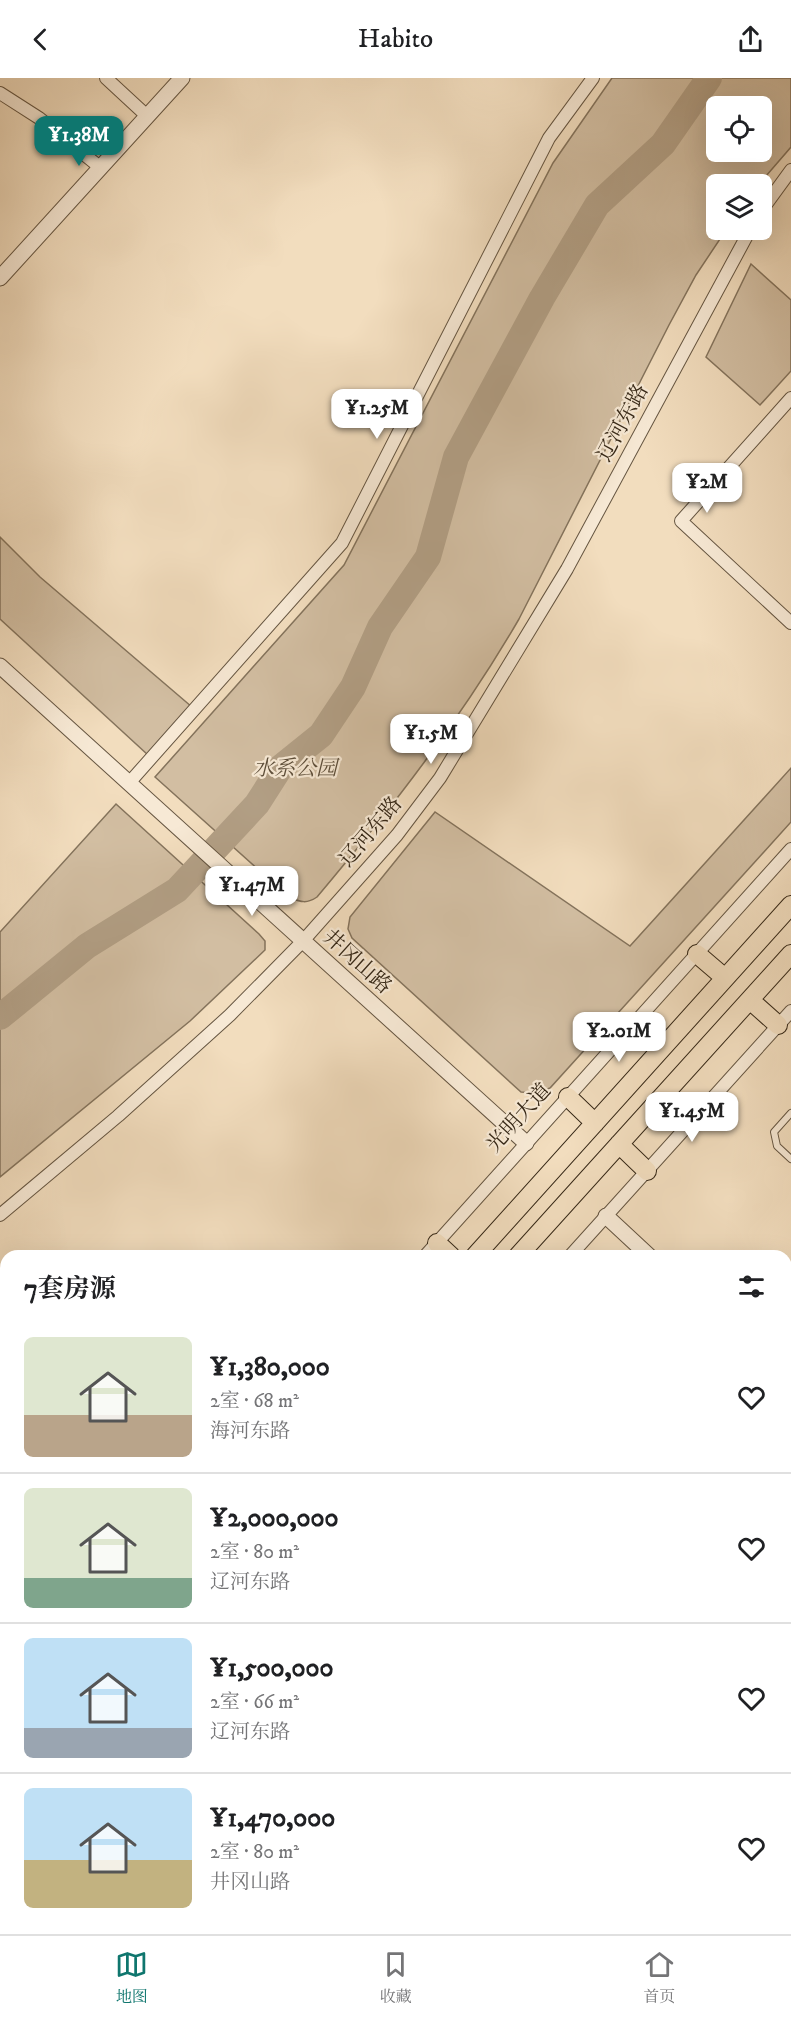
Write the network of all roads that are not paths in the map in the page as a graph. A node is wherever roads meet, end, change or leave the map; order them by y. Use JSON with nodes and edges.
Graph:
{"nodes":[{"id":1,"x":106,"y":78,"type":"edge"},
{"id":2,"x":182,"y":78,"type":"edge"},
{"id":3,"x":593,"y":78,"type":"edge"},
{"id":4,"x":0,"y":93,"type":"edge"},
{"id":5,"x":147,"y":116,"type":"junction"},
{"id":6,"x":101,"y":168,"type":"junction"},
{"id":7,"x":791,"y":170,"type":"edge"},
{"id":8,"x":772,"y":196,"type":"edge"},
{"id":9,"x":745,"y":240,"type":"edge"},
{"id":10,"x":0,"y":278,"type":"edge"},
{"id":11,"x":791,"y":398,"type":"edge"},
{"id":12,"x":790,"y":621,"type":"edge"},
{"id":13,"x":0,"y":666,"type":"edge"},
{"id":14,"x":129,"y":783,"type":"junction"},
{"id":15,"x":791,"y":849,"type":"edge"},
{"id":16,"x":791,"y":905,"type":"edge"},
{"id":17,"x":303,"y":941,"type":"junction"},
{"id":18,"x":697,"y":954,"type":"junction"},
{"id":19,"x":791,"y":954,"type":"edge"},
{"id":20,"x":725,"y":978,"type":"junction"},
{"id":21,"x":750,"y":1000,"type":"junction"},
{"id":22,"x":791,"y":1011,"type":"edge"},
{"id":23,"x":778,"y":1025,"type":"junction"},
{"id":24,"x":568,"y":1097,"type":"junction"},
{"id":25,"x":791,"y":1113,"type":"edge"},
{"id":26,"x":595,"y":1123,"type":"junction"},
{"id":27,"x":526,"y":1143,"type":"junction"},
{"id":28,"x":619,"y":1144,"type":"junction"},
{"id":29,"x":791,"y":1159,"type":"edge"},
{"id":30,"x":647,"y":1171,"type":"junction"},
{"id":31,"x":0,"y":1215,"type":"edge"},
{"id":32,"x":606,"y":1216,"type":"junction"},
{"id":33,"x":431,"y":1249,"type":"edge"},
{"id":34,"x":480,"y":1250,"type":"edge"},
{"id":35,"x":523,"y":1250,"type":"edge"},
{"id":36,"x":575,"y":1250,"type":"edge"},
{"id":37,"x":643,"y":1250,"type":"edge"}],
"edges":[{"from":1,"to":5,"type":"street"},
{"from":2,"to":5,"type":"street"},
{"from":3,"to":14,"type":"street"},
{"from":4,"to":6,"type":"street"},
{"from":5,"to":6,"type":"street"},
{"from":6,"to":10,"type":"street"},
{"from":7,"to":8,"type":"street"},
{"from":9,"to":17,"type":"street","name":"辽河东路"},
{"from":11,"to":12,"type":"street"},
{"from":13,"to":14,"type":"street","name":"井冈山路"},
{"from":14,"to":17,"type":"street","name":"井冈山路"},
{"from":15,"to":18,"type":"street","name":"光明大道"},
{"from":16,"to":20,"type":"main road"},
{"from":17,"to":27,"type":"street","name":"井冈山路"},
{"from":17,"to":31,"type":"street","name":"辽河东路"},
{"from":18,"to":20,"type":"main road"},
{"from":18,"to":24,"type":"street","name":"光明大道"},
{"from":19,"to":21,"type":"main road"},
{"from":20,"to":26,"type":"main road"},
{"from":21,"to":23,"type":"main road"},
{"from":21,"to":28,"type":"main road"},
{"from":22,"to":23,"type":"street"},
{"from":23,"to":30,"type":"street"},
{"from":24,"to":26,"type":"main road"},
{"from":24,"to":27,"type":"street","name":"光明大道"},
{"from":25,"to":29,"type":"lane"},
{"from":26,"to":34,"type":"main road"},
{"from":27,"to":33,"type":"street","name":"光明大道"},
{"from":28,"to":30,"type":"main road"},
{"from":28,"to":35,"type":"main road"},
{"from":30,"to":32,"type":"street"},
{"from":32,"to":36,"type":"street"},
{"from":32,"to":37,"type":"street"}]}
